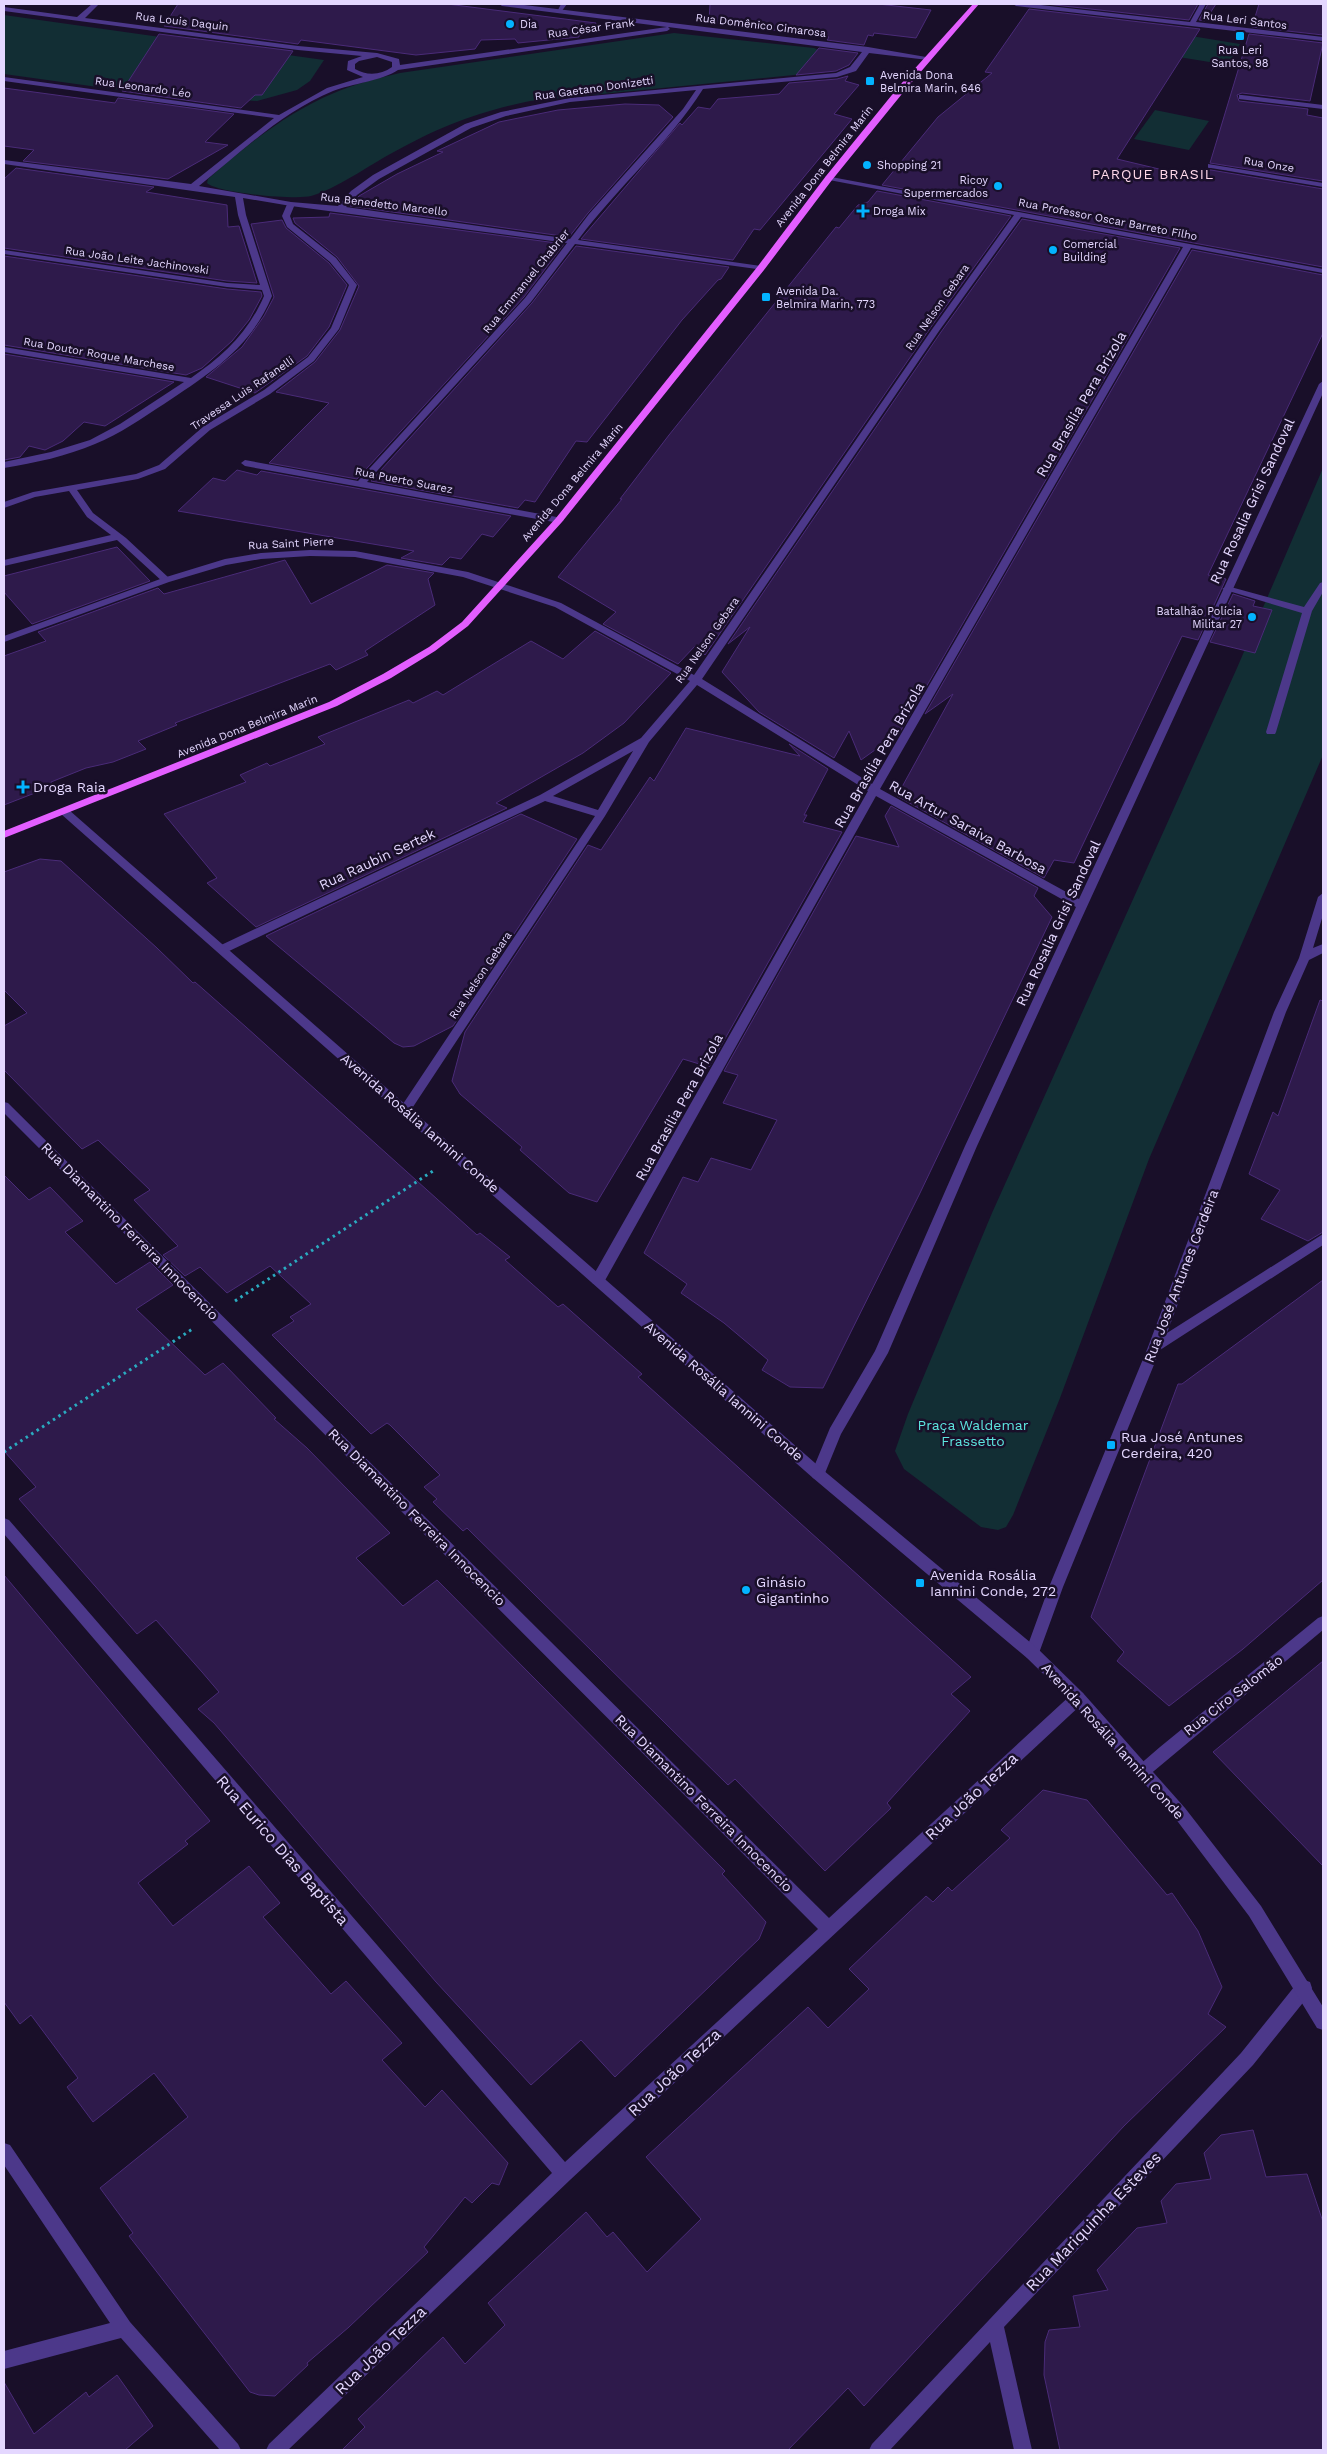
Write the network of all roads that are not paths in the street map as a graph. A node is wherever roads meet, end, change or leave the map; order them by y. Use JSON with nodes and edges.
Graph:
{"nodes":[{"id":1,"x":96,"y":4,"type":"edge"},
{"id":2,"x":502,"y":4,"type":"edge"},
{"id":3,"x":564,"y":4,"type":"edge"},
{"id":4,"x":976,"y":4,"type":"edge"},
{"id":5,"x":1016,"y":4,"type":"edge"},
{"id":6,"x":1203,"y":4,"type":"edge"},
{"id":7,"x":4,"y":9,"type":"edge"},
{"id":8,"x":559,"y":11,"type":"junction"},
{"id":9,"x":80,"y":18,"type":"junction"},
{"id":10,"x":1192,"y":24,"type":"junction"},
{"id":11,"x":684,"y":26,"type":"junction"},
{"id":12,"x":1323,"y":39,"type":"edge"},
{"id":13,"x":298,"y":48,"type":"junction"},
{"id":14,"x":868,"y":49,"type":"junction"},
{"id":15,"x":377,"y":55,"type":"junction"},
{"id":16,"x":385,"y":56,"type":"junction"},
{"id":17,"x":928,"y":58,"type":"junction"},
{"id":18,"x":442,"y":60,"type":"junction"},
{"id":19,"x":351,"y":66,"type":"junction"},
{"id":20,"x":396,"y":68,"type":"junction"},
{"id":21,"x":374,"y":76,"type":"junction"},
{"id":22,"x":4,"y":79,"type":"edge"},
{"id":23,"x":701,"y":87,"type":"junction"},
{"id":24,"x":330,"y":90,"type":"junction"},
{"id":25,"x":1242,"y":97,"type":"dead end"},
{"id":26,"x":1323,"y":107,"type":"edge"},
{"id":27,"x":280,"y":117,"type":"junction"},
{"id":28,"x":4,"y":162,"type":"edge"},
{"id":29,"x":1211,"y":166,"type":"dead end"},
{"id":30,"x":829,"y":178,"type":"junction"},
{"id":31,"x":1323,"y":185,"type":"edge"},
{"id":32,"x":194,"y":187,"type":"junction"},
{"id":33,"x":239,"y":195,"type":"junction"},
{"id":34,"x":291,"y":204,"type":"junction"},
{"id":35,"x":340,"y":208,"type":"junction"},
{"id":36,"x":1019,"y":214,"type":"junction"},
{"id":37,"x":573,"y":240,"type":"junction"},
{"id":38,"x":1188,"y":246,"type":"junction"},
{"id":39,"x":4,"y":252,"type":"edge"},
{"id":40,"x":761,"y":268,"type":"junction"},
{"id":41,"x":1323,"y":271,"type":"edge"},
{"id":42,"x":267,"y":288,"type":"junction"},
{"id":43,"x":4,"y":349,"type":"edge"},
{"id":44,"x":191,"y":381,"type":"junction"},
{"id":45,"x":1323,"y":384,"type":"edge"},
{"id":46,"x":245,"y":463,"type":"dead end"},
{"id":47,"x":4,"y":465,"type":"edge"},
{"id":48,"x":361,"y":483,"type":"junction"},
{"id":49,"x":71,"y":488,"type":"junction"},
{"id":50,"x":4,"y":505,"type":"edge"},
{"id":51,"x":559,"y":520,"type":"junction"},
{"id":52,"x":116,"y":536,"type":"junction"},
{"id":53,"x":4,"y":563,"type":"edge"},
{"id":54,"x":166,"y":580,"type":"junction"},
{"id":55,"x":500,"y":584,"type":"junction"},
{"id":56,"x":1323,"y":585,"type":"edge"},
{"id":57,"x":1227,"y":589,"type":"junction"},
{"id":58,"x":1307,"y":611,"type":"junction"},
{"id":59,"x":4,"y":640,"type":"edge"},
{"id":60,"x":696,"y":680,"type":"junction"},
{"id":61,"x":1271,"y":732,"type":"dead end"},
{"id":62,"x":645,"y":740,"type":"junction"},
{"id":63,"x":874,"y":790,"type":"junction"},
{"id":64,"x":544,"y":797,"type":"junction"},
{"id":65,"x":65,"y":812,"type":"junction"},
{"id":66,"x":601,"y":814,"type":"junction"},
{"id":67,"x":4,"y":835,"type":"edge"},
{"id":68,"x":1323,"y":897,"type":"edge"},
{"id":69,"x":1083,"y":906,"type":"junction"},
{"id":70,"x":1323,"y":948,"type":"edge"},
{"id":71,"x":223,"y":949,"type":"junction"},
{"id":72,"x":1305,"y":958,"type":"junction"},
{"id":73,"x":4,"y":1106,"type":"edge"},
{"id":74,"x":405,"y":1110,"type":"junction"},
{"id":75,"x":1323,"y":1239,"type":"edge"},
{"id":76,"x":598,"y":1280,"type":"junction"},
{"id":77,"x":1155,"y":1347,"type":"junction"},
{"id":78,"x":818,"y":1474,"type":"junction"},
{"id":79,"x":4,"y":1524,"type":"edge"},
{"id":80,"x":1323,"y":1622,"type":"edge"},
{"id":81,"x":1032,"y":1653,"type":"junction"},
{"id":82,"x":1078,"y":1698,"type":"junction"},
{"id":83,"x":1143,"y":1771,"type":"junction"},
{"id":84,"x":829,"y":1929,"type":"junction"},
{"id":85,"x":1304,"y":1988,"type":"junction"},
{"id":86,"x":1323,"y":2022,"type":"edge"},
{"id":87,"x":4,"y":2150,"type":"edge"},
{"id":88,"x":564,"y":2174,"type":"junction"},
{"id":89,"x":995,"y":2324,"type":"junction"},
{"id":90,"x":124,"y":2328,"type":"junction"},
{"id":91,"x":4,"y":2360,"type":"edge"},
{"id":92,"x":232,"y":2450,"type":"edge"},
{"id":93,"x":276,"y":2450,"type":"edge"},
{"id":94,"x":878,"y":2450,"type":"edge"},
{"id":95,"x":1023,"y":2450,"type":"edge"}],
"edges":[{"from":1,"to":9,"type":"street"},
{"from":2,"to":8,"type":"street","name":"Rua Domênico Cimarosa"},
{"from":3,"to":8,"type":"street"},
{"from":4,"to":17,"type":"main road","name":"Avenida Dona Belmira Marin"},
{"from":5,"to":10,"type":"street","name":"Rua Leri Santos"},
{"from":6,"to":10,"type":"street"},
{"from":7,"to":9,"type":"street","name":"Rua Louis Daquin"},
{"from":8,"to":11,"type":"street","name":"Rua Domênico Cimarosa"},
{"from":9,"to":13,"type":"street","name":"Rua Louis Daquin"},
{"from":10,"to":12,"type":"street","name":"Rua Leri Santos"},
{"from":11,"to":14,"type":"street","name":"Rua Domênico Cimarosa"},
{"from":11,"to":18,"type":"street","name":"Rua César Frank"},
{"from":13,"to":15,"type":"street","name":"Rua Louis Daquin"},
{"from":13,"to":19,"type":"street","name":"Rua Louis Daquin"},
{"from":14,"to":17,"type":"street","name":"Rua Domênico Cimarosa"},
{"from":14,"to":23,"type":"street","name":"Rua Gaetano Donizetti"},
{"from":15,"to":16,"type":"street","name":"Rua Louis Daquin"},
{"from":15,"to":19,"type":"street"},
{"from":16,"to":18,"type":"street","name":"Rua César Frank"},
{"from":16,"to":20,"type":"street"},
{"from":17,"to":30,"type":"main road","name":"Avenida Dona Belmira Marin"},
{"from":18,"to":20,"type":"street","name":"Rua César Frank"},
{"from":19,"to":21,"type":"street","name":"Rua Louis Daquin"},
{"from":19,"to":24,"type":"street"},
{"from":20,"to":21,"type":"street","name":"Rua César Frank"},
{"from":21,"to":24,"type":"street"},
{"from":22,"to":27,"type":"street","name":"Rua Leonardo Léo"},
{"from":23,"to":35,"type":"street","name":"Rua Gaetano Donizetti"},
{"from":23,"to":37,"type":"street","name":"Rua Emmanuel Chabrier"},
{"from":24,"to":27,"type":"street"},
{"from":25,"to":26,"type":"street"},
{"from":27,"to":32,"type":"street"},
{"from":28,"to":32,"type":"street","name":"Rua Benedetto Marcello"},
{"from":29,"to":31,"type":"street","name":"Rua Onze"},
{"from":30,"to":36,"type":"street","name":"Rua Professor Oscar Barreto Filho"},
{"from":30,"to":40,"type":"main road","name":"Avenida Dona Belmira Marin"},
{"from":32,"to":33,"type":"street","name":"Rua Benedetto Marcello"},
{"from":33,"to":34,"type":"street","name":"Rua Benedetto Marcello"},
{"from":33,"to":42,"type":"street"},
{"from":34,"to":35,"type":"street","name":"Rua Benedetto Marcello"},
{"from":34,"to":49,"type":"street","name":"Travessa Luis Rafanelli"},
{"from":35,"to":37,"type":"street","name":"Rua Benedetto Marcello"},
{"from":36,"to":38,"type":"street","name":"Rua Professor Oscar Barreto Filho"},
{"from":36,"to":60,"type":"street","name":"Rua Nelson Gebara"},
{"from":37,"to":40,"type":"street","name":"Rua Benedetto Marcello"},
{"from":37,"to":48,"type":"street","name":"Rua Emmanuel Chabrier"},
{"from":38,"to":41,"type":"street","name":"Rua Professor Oscar Barreto Filho"},
{"from":38,"to":63,"type":"street","name":"Rua Brasília Pera Brizola"},
{"from":39,"to":42,"type":"street","name":"Rua João Leite Jachinovski"},
{"from":40,"to":51,"type":"main road","name":"Avenida Dona Belmira Marin"},
{"from":42,"to":44,"type":"street"},
{"from":43,"to":44,"type":"street","name":"Rua Doutor Roque Marchese"},
{"from":44,"to":47,"type":"street"},
{"from":45,"to":57,"type":"street","name":"Rua Rosalia Grisi Sandoval"},
{"from":46,"to":48,"type":"street","name":"Rua Puerto Suarez"},
{"from":48,"to":51,"type":"street","name":"Rua Puerto Suarez"},
{"from":49,"to":50,"type":"street","name":"Travessa Luis Rafanelli"},
{"from":49,"to":52,"type":"street"},
{"from":51,"to":55,"type":"main road","name":"Avenida Dona Belmira Marin"},
{"from":52,"to":53,"type":"street"},
{"from":52,"to":54,"type":"street"},
{"from":54,"to":55,"type":"street","name":"Rua Saint Pierre"},
{"from":54,"to":59,"type":"street","name":"Rua Saint Pierre"},
{"from":55,"to":60,"type":"street","name":"Rua Artur Saraiva Barbosa"},
{"from":55,"to":65,"type":"main road","name":"Avenida Dona Belmira Marin"},
{"from":56,"to":58,"type":"street"},
{"from":57,"to":58,"type":"street"},
{"from":57,"to":69,"type":"street","name":"Rua Rosalia Grisi Sandoval"},
{"from":58,"to":61,"type":"street"},
{"from":60,"to":62,"type":"street","name":"Rua Nelson Gebara"},
{"from":60,"to":63,"type":"street","name":"Rua Artur Saraiva Barbosa"},
{"from":62,"to":64,"type":"street","name":"Rua Raubin Sertek"},
{"from":62,"to":66,"type":"street","name":"Rua Nelson Gebara"},
{"from":63,"to":69,"type":"street","name":"Rua Artur Saraiva Barbosa"},
{"from":63,"to":76,"type":"street","name":"Rua Brasília Pera Brizola"},
{"from":64,"to":66,"type":"street"},
{"from":64,"to":71,"type":"street","name":"Rua Raubin Sertek"},
{"from":65,"to":67,"type":"main road","name":"Avenida Dona Belmira Marin"},
{"from":65,"to":71,"type":"street","name":"Avenida Rosália Iannini Conde"},
{"from":66,"to":74,"type":"street","name":"Rua Nelson Gebara"},
{"from":68,"to":72,"type":"street","name":"Rua José Antunes Cerdeira"},
{"from":69,"to":78,"type":"street","name":"Rua Rosalia Grisi Sandoval"},
{"from":70,"to":72,"type":"street"},
{"from":71,"to":74,"type":"street","name":"Avenida Rosália Iannini Conde"},
{"from":72,"to":77,"type":"street","name":"Rua José Antunes Cerdeira"},
{"from":73,"to":84,"type":"street","name":"Rua Diamantino Ferreira Innocencio"},
{"from":74,"to":76,"type":"street","name":"Avenida Rosália Iannini Conde"},
{"from":75,"to":77,"type":"street"},
{"from":76,"to":78,"type":"street","name":"Avenida Rosália Iannini Conde"},
{"from":77,"to":81,"type":"street","name":"Rua José Antunes Cerdeira"},
{"from":78,"to":81,"type":"street","name":"Avenida Rosália Iannini Conde"},
{"from":79,"to":88,"type":"street","name":"Rua Eurico Dias Baptista"},
{"from":80,"to":83,"type":"street","name":"Rua Ciro Salomão"},
{"from":81,"to":82,"type":"street","name":"Avenida Rosália Iannini Conde"},
{"from":82,"to":83,"type":"street","name":"Avenida Rosália Iannini Conde"},
{"from":82,"to":84,"type":"street","name":"Rua João Tezza"},
{"from":83,"to":85,"type":"street","name":"Avenida Rosália Iannini Conde"},
{"from":84,"to":88,"type":"street","name":"Rua João Tezza"},
{"from":85,"to":86,"type":"street","name":"Avenida Rosália Iannini Conde"},
{"from":85,"to":89,"type":"street","name":"Rua Mariquinha Esteves"},
{"from":87,"to":90,"type":"street"},
{"from":88,"to":93,"type":"street","name":"Rua João Tezza"},
{"from":89,"to":94,"type":"street","name":"Rua Mariquinha Esteves"},
{"from":89,"to":95,"type":"street"},
{"from":90,"to":91,"type":"street"},
{"from":90,"to":92,"type":"street"}]}
